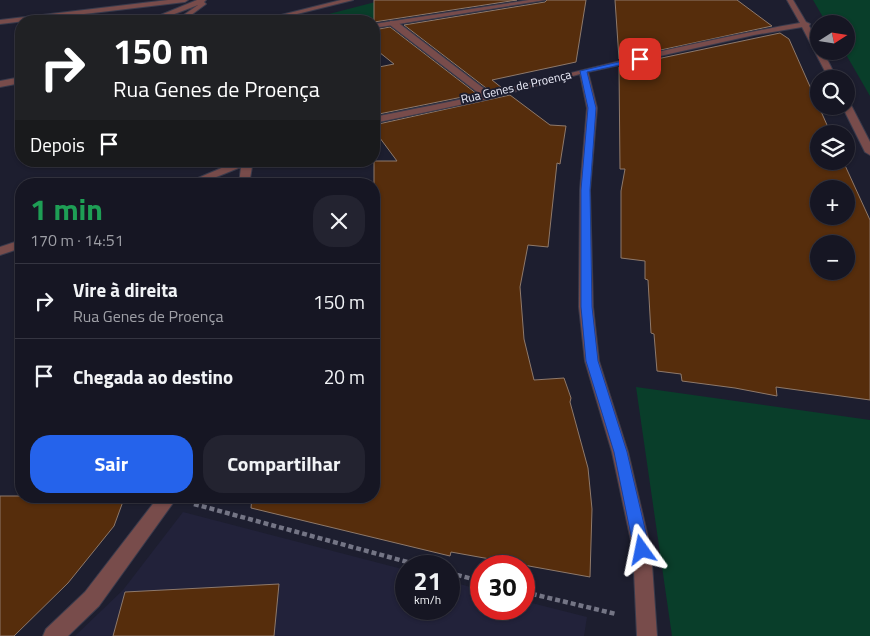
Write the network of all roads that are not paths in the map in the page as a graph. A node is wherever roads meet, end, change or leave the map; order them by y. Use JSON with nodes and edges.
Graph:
{"nodes":[{"id":1,"x":185,"y":0,"type":"edge"},
{"id":2,"x":203,"y":0,"type":"edge"},
{"id":3,"x":209,"y":0,"type":"edge"},
{"id":4,"x":350,"y":0,"type":"edge"},
{"id":5,"x":542,"y":0,"type":"edge"},
{"id":6,"x":790,"y":0,"type":"edge"},
{"id":7,"x":59,"y":15,"type":"edge"},
{"id":8,"x":165,"y":15,"type":"edge"},
{"id":9,"x":188,"y":15,"type":"edge"},
{"id":10,"x":286,"y":15,"type":"edge"},
{"id":11,"x":15,"y":20,"type":"edge"},
{"id":12,"x":0,"y":22,"type":"edge"},
{"id":13,"x":393,"y":23,"type":"junction"},
{"id":14,"x":806,"y":24,"type":"junction"},
{"id":15,"x":380,"y":25,"type":"edge"},
{"id":16,"x":810,"y":32,"type":"edge"},
{"id":17,"x":583,"y":71,"type":"junction"},
{"id":18,"x":15,"y":81,"type":"edge"},
{"id":19,"x":0,"y":84,"type":"edge"},
{"id":20,"x":488,"y":96,"type":"junction"},
{"id":21,"x":851,"y":115,"type":"edge"},
{"id":22,"x":380,"y":119,"type":"edge"},
{"id":23,"x":870,"y":152,"type":"edge"},
{"id":24,"x":233,"y":167,"type":"edge"},
{"id":25,"x":204,"y":178,"type":"edge"},
{"id":26,"x":15,"y":246,"type":"edge"},
{"id":27,"x":0,"y":251,"type":"edge"},
{"id":28,"x":165,"y":503,"type":"edge"},
{"id":29,"x":53,"y":636,"type":"edge"},
{"id":30,"x":647,"y":636,"type":"edge"}],
"edges":[{"from":1,"to":7,"type":"street"},
{"from":2,"to":8,"type":"street"},
{"from":3,"to":9,"type":"street"},
{"from":4,"to":10,"type":"street"},
{"from":5,"to":13,"type":"street"},
{"from":6,"to":14,"type":"street"},
{"from":11,"to":12,"type":"street"},
{"from":13,"to":15,"type":"street"},
{"from":13,"to":20,"type":"street"},
{"from":14,"to":16,"type":"street"},
{"from":14,"to":17,"type":"street","name":"Rua Genes de Proença"},
{"from":17,"to":20,"type":"street","name":"Rua Genes de Proença"},
{"from":17,"to":30,"type":"street"},
{"from":18,"to":19,"type":"street"},
{"from":20,"to":22,"type":"street","name":"Rua Genes de Proença"},
{"from":21,"to":23,"type":"street"},
{"from":24,"to":25,"type":"street"},
{"from":26,"to":27,"type":"street"},
{"from":28,"to":29,"type":"street"}]}
